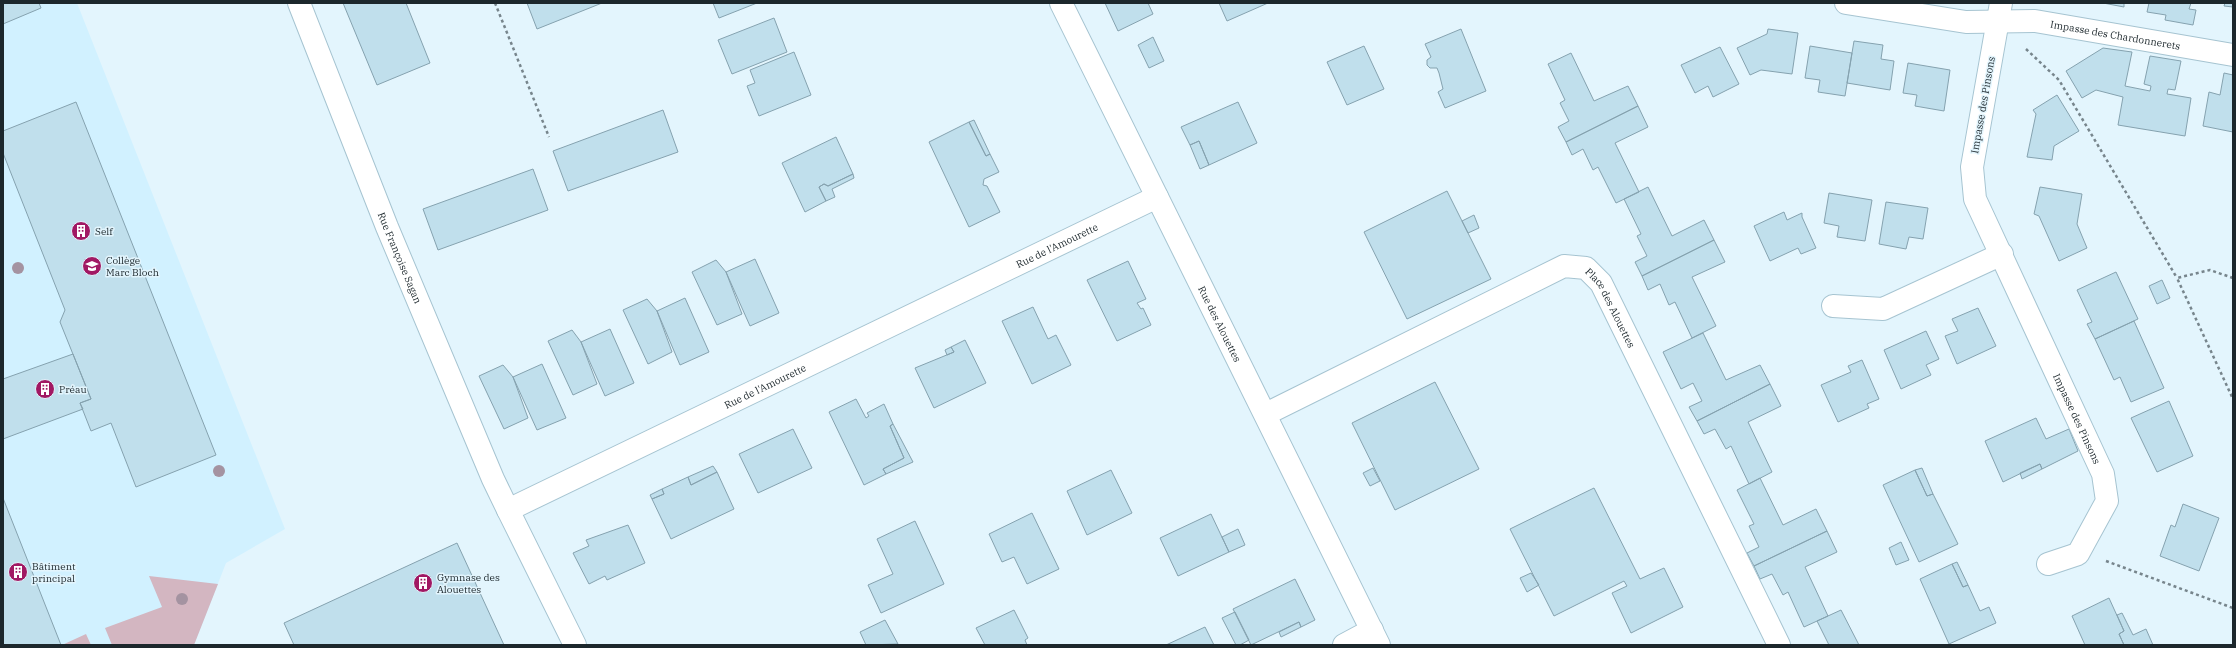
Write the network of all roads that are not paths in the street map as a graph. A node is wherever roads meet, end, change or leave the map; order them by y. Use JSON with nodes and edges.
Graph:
{"nodes":[{"id":1,"x":300,"y":3,"type":"edge"},
{"id":2,"x":1061,"y":3,"type":"edge"},
{"id":3,"x":1846,"y":3,"type":"edge"},
{"id":4,"x":1999,"y":12,"type":"edge"},
{"id":5,"x":2233,"y":55,"type":"edge"},
{"id":6,"x":1157,"y":197,"type":"junction"},
{"id":7,"x":2002,"y":254,"type":"junction"},
{"id":8,"x":1833,"y":306,"type":"dead end"},
{"id":9,"x":1266,"y":414,"type":"junction"},
{"id":10,"x":508,"y":510,"type":"junction"},
{"id":11,"x":2048,"y":564,"type":"dead end"},
{"id":12,"x":1376,"y":638,"type":"edge"},
{"id":13,"x":575,"y":645,"type":"edge"},
{"id":14,"x":1344,"y":645,"type":"edge"},
{"id":15,"x":1779,"y":645,"type":"edge"}],
"edges":[{"from":1,"to":10,"type":"street","name":"Rue Françoise Sagan"},
{"from":2,"to":6,"type":"street","name":"Rue des Alouettes"},
{"from":3,"to":4,"type":"street"},
{"from":4,"to":5,"type":"street","name":"Impasse des Chardonnerets"},
{"from":4,"to":7,"type":"street","name":"Impasse des Pinsons"},
{"from":6,"to":9,"type":"street","name":"Rue des Alouettes"},
{"from":6,"to":10,"type":"street","name":"Rue de l'Amourette"},
{"from":7,"to":8,"type":"street"},
{"from":7,"to":11,"type":"street","name":"Impasse des Pinsons"},
{"from":9,"to":12,"type":"street","name":"Rue des Alouettes"},
{"from":9,"to":15,"type":"street","name":"Place des Alouettes"},
{"from":10,"to":13,"type":"street"},
{"from":12,"to":14,"type":"street"}]}
